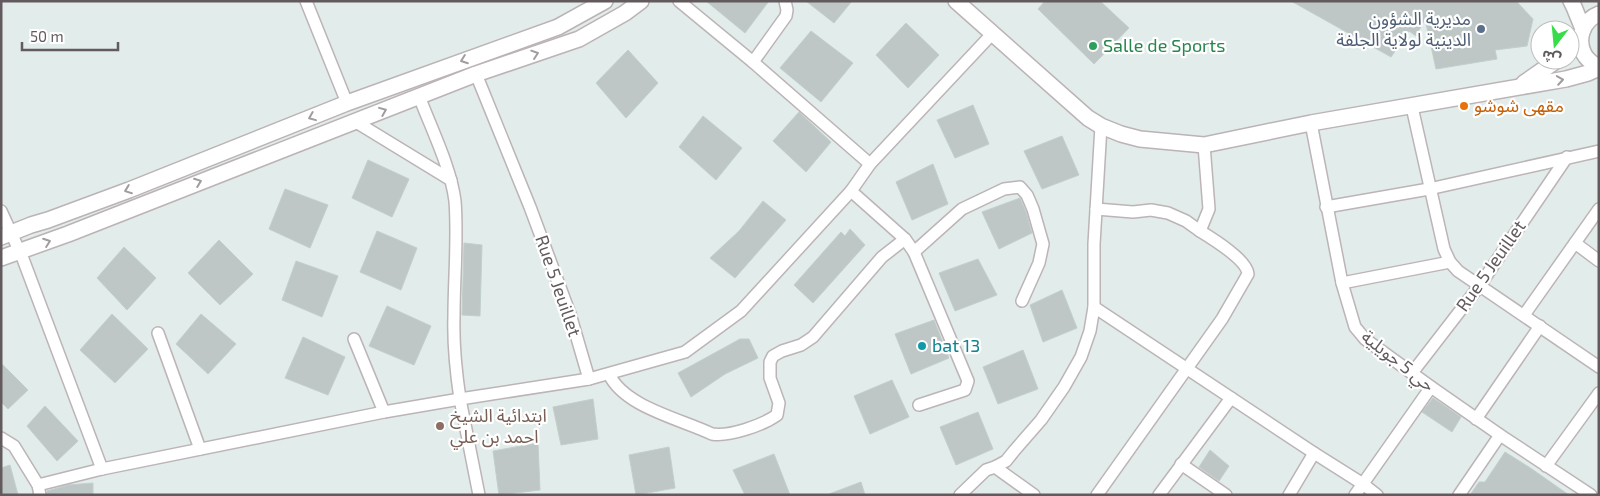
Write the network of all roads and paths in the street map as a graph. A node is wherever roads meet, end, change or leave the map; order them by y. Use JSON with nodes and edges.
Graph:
{"nodes":[{"id":1,"x":306,"y":1,"type":"edge"},
{"id":2,"x":606,"y":1,"type":"edge"},
{"id":3,"x":641,"y":1,"type":"edge"},
{"id":4,"x":679,"y":1,"type":"edge"},
{"id":5,"x":785,"y":1,"type":"edge"},
{"id":6,"x":956,"y":1,"type":"edge"},
{"id":7,"x":1571,"y":1,"type":"edge"},
{"id":8,"x":1599,"y":14,"type":"edge"},
{"id":9,"x":1576,"y":20,"type":"edge"},
{"id":10,"x":992,"y":34,"type":"junction"},
{"id":11,"x":1580,"y":34,"type":"edge"},
{"id":12,"x":1580,"y":44,"type":"edge"},
{"id":13,"x":753,"y":62,"type":"junction"},
{"id":14,"x":1599,"y":68,"type":"edge"},
{"id":15,"x":1544,"y":70,"type":"edge"},
{"id":16,"x":476,"y":74,"type":"junction"},
{"id":17,"x":1519,"y":86,"type":"junction"},
{"id":18,"x":420,"y":96,"type":"junction"},
{"id":19,"x":347,"y":103,"type":"junction"},
{"id":20,"x":1412,"y":106,"type":"junction"},
{"id":21,"x":356,"y":122,"type":"junction"},
{"id":22,"x":1310,"y":123,"type":"junction"},
{"id":23,"x":1101,"y":126,"type":"junction"},
{"id":24,"x":1204,"y":145,"type":"junction"},
{"id":25,"x":1599,"y":151,"type":"edge"},
{"id":26,"x":1567,"y":157,"type":"junction"},
{"id":27,"x":870,"y":164,"type":"junction"},
{"id":28,"x":452,"y":180,"type":"junction"},
{"id":29,"x":1429,"y":189,"type":"junction"},
{"id":30,"x":851,"y":191,"type":"junction"},
{"id":31,"x":1326,"y":207,"type":"junction"},
{"id":32,"x":1096,"y":208,"type":"junction"},
{"id":33,"x":1599,"y":210,"type":"edge"},
{"id":34,"x":1,"y":211,"type":"edge"},
{"id":35,"x":1200,"y":231,"type":"junction"},
{"id":36,"x":6,"y":235,"type":"edge"},
{"id":37,"x":905,"y":240,"type":"junction"},
{"id":38,"x":1576,"y":243,"type":"junction"},
{"id":39,"x":19,"y":252,"type":"junction"},
{"id":40,"x":914,"y":252,"type":"junction"},
{"id":41,"x":1,"y":258,"type":"edge"},
{"id":42,"x":1599,"y":260,"type":"edge"},
{"id":43,"x":1450,"y":262,"type":"junction"},
{"id":44,"x":1342,"y":283,"type":"junction"},
{"id":45,"x":1480,"y":285,"type":"junction"},
{"id":46,"x":1022,"y":301,"type":"dead end"},
{"id":47,"x":1094,"y":307,"type":"junction"},
{"id":48,"x":1524,"y":315,"type":"junction"},
{"id":49,"x":1540,"y":326,"type":"junction"},
{"id":50,"x":158,"y":333,"type":"dead end"},
{"id":51,"x":354,"y":339,"type":"dead end"},
{"id":52,"x":1186,"y":367,"type":"junction"},
{"id":53,"x":1599,"y":367,"type":"edge"},
{"id":54,"x":1412,"y":373,"type":"junction"},
{"id":55,"x":609,"y":374,"type":"junction"},
{"id":56,"x":589,"y":379,"type":"junction"},
{"id":57,"x":1431,"y":387,"type":"junction"},
{"id":58,"x":1599,"y":393,"type":"edge"},
{"id":59,"x":1231,"y":398,"type":"junction"},
{"id":60,"x":460,"y":399,"type":"junction"},
{"id":61,"x":919,"y":405,"type":"dead end"},
{"id":62,"x":384,"y":412,"type":"junction"},
{"id":63,"x":1476,"y":419,"type":"junction"},
{"id":64,"x":1500,"y":435,"type":"junction"},
{"id":65,"x":1,"y":438,"type":"edge"},
{"id":66,"x":200,"y":449,"type":"junction"},
{"id":67,"x":1314,"y":453,"type":"junction"},
{"id":68,"x":1181,"y":464,"type":"junction"},
{"id":69,"x":1546,"y":466,"type":"junction"},
{"id":70,"x":995,"y":467,"type":"junction"},
{"id":71,"x":102,"y":469,"type":"junction"},
{"id":72,"x":1363,"y":484,"type":"junction"},
{"id":73,"x":39,"y":490,"type":"edge"},
{"id":74,"x":480,"y":494,"type":"edge"},
{"id":75,"x":960,"y":495,"type":"edge"},
{"id":76,"x":1034,"y":495,"type":"edge"},
{"id":77,"x":1097,"y":495,"type":"edge"},
{"id":78,"x":1159,"y":495,"type":"edge"},
{"id":79,"x":1226,"y":495,"type":"edge"},
{"id":80,"x":1289,"y":495,"type":"edge"},
{"id":81,"x":1356,"y":495,"type":"edge"},
{"id":82,"x":1377,"y":495,"type":"edge"},
{"id":83,"x":1459,"y":495,"type":"edge"},
{"id":84,"x":1591,"y":495,"type":"edge"}],
"edges":[{"from":1,"to":19,"type":"street"},
{"from":2,"to":19,"type":"main road","one_way":true},
{"from":16,"to":3,"type":"main road","one_way":true},
{"from":4,"to":13,"type":"street"},
{"from":5,"to":13,"type":"street"},
{"from":6,"to":10,"type":"main road"},
{"from":7,"to":9,"type":"main road"},
{"from":8,"to":11,"type":"main road"},
{"from":10,"to":23,"type":"main road"},
{"from":10,"to":27,"type":"street"},
{"from":12,"to":14,"type":"main road"},
{"from":13,"to":27,"type":"street"},
{"from":17,"to":14,"type":"main road","one_way":true},
{"from":15,"to":17,"type":"main road"},
{"from":16,"to":18,"type":"main road"},
{"from":16,"to":56,"type":"street","name":"Rue 5 Jeuillet"},
{"from":17,"to":20,"type":"main road"},
{"from":21,"to":18,"type":"main road","one_way":true},
{"from":18,"to":28,"type":"street"},
{"from":19,"to":36,"type":"main road","one_way":true},
{"from":20,"to":22,"type":"main road"},
{"from":20,"to":29,"type":"street"},
{"from":21,"to":28,"type":"street"},
{"from":39,"to":21,"type":"main road","one_way":true},
{"from":22,"to":24,"type":"main road"},
{"from":22,"to":31,"type":"street","name":"حي 5 جويلية"},
{"from":23,"to":24,"type":"main road"},
{"from":23,"to":32,"type":"street"},
{"from":24,"to":35,"type":"street"},
{"from":25,"to":26,"type":"street"},
{"from":26,"to":29,"type":"street"},
{"from":26,"to":45,"type":"street","name":"Rue 5 Jeuillet"},
{"from":27,"to":30,"type":"street"},
{"from":28,"to":60,"type":"street"},
{"from":29,"to":31,"type":"street"},
{"from":29,"to":43,"type":"street"},
{"from":30,"to":37,"type":"street"},
{"from":30,"to":55,"type":"street"},
{"from":31,"to":44,"type":"street","name":"حي 5 جويلية"},
{"from":32,"to":35,"type":"street"},
{"from":32,"to":47,"type":"street"},
{"from":33,"to":38,"type":"street"},
{"from":34,"to":36,"type":"street"},
{"from":35,"to":52,"type":"street"},
{"from":36,"to":39,"type":"street"},
{"from":37,"to":40,"type":"street"},
{"from":37,"to":55,"type":"street"},
{"from":38,"to":42,"type":"street"},
{"from":38,"to":48,"type":"street"},
{"from":39,"to":41,"type":"main road"},
{"from":39,"to":71,"type":"street"},
{"from":40,"to":46,"type":"street"},
{"from":40,"to":61,"type":"street"},
{"from":43,"to":44,"type":"street"},
{"from":43,"to":45,"type":"street"},
{"from":44,"to":54,"type":"street","name":"حي 5 جويلية"},
{"from":45,"to":48,"type":"street"},
{"from":45,"to":54,"type":"street","name":"Rue 5 Jeuillet"},
{"from":47,"to":52,"type":"street"},
{"from":47,"to":70,"type":"street"},
{"from":48,"to":49,"type":"street"},
{"from":49,"to":53,"type":"street"},
{"from":49,"to":63,"type":"street"},
{"from":50,"to":66,"type":"street"},
{"from":51,"to":62,"type":"street"},
{"from":52,"to":59,"type":"street"},
{"from":52,"to":77,"type":"street"},
{"from":54,"to":57,"type":"street","name":"حي 5 جويلية"},
{"from":55,"to":56,"type":"street"},
{"from":56,"to":60,"type":"street"},
{"from":57,"to":63,"type":"street","name":"حي 5 جويلية"},
{"from":57,"to":72,"type":"street"},
{"from":58,"to":69,"type":"street"},
{"from":59,"to":67,"type":"street"},
{"from":59,"to":68,"type":"street"},
{"from":60,"to":62,"type":"street"},
{"from":60,"to":74,"type":"street"},
{"from":62,"to":66,"type":"street"},
{"from":63,"to":64,"type":"street","name":"حي 5 جويلية"},
{"from":64,"to":69,"type":"street","name":"حي 5 جويلية"},
{"from":64,"to":83,"type":"street"},
{"from":65,"to":73,"type":"street"},
{"from":66,"to":71,"type":"street"},
{"from":67,"to":72,"type":"street"},
{"from":67,"to":80,"type":"street"},
{"from":68,"to":78,"type":"street"},
{"from":68,"to":79,"type":"street"},
{"from":69,"to":84,"type":"street","name":"حي 5 جويلية"},
{"from":70,"to":75,"type":"street"},
{"from":70,"to":76,"type":"street"},
{"from":71,"to":73,"type":"street"},
{"from":72,"to":81,"type":"street"},
{"from":72,"to":82,"type":"street"}]}
